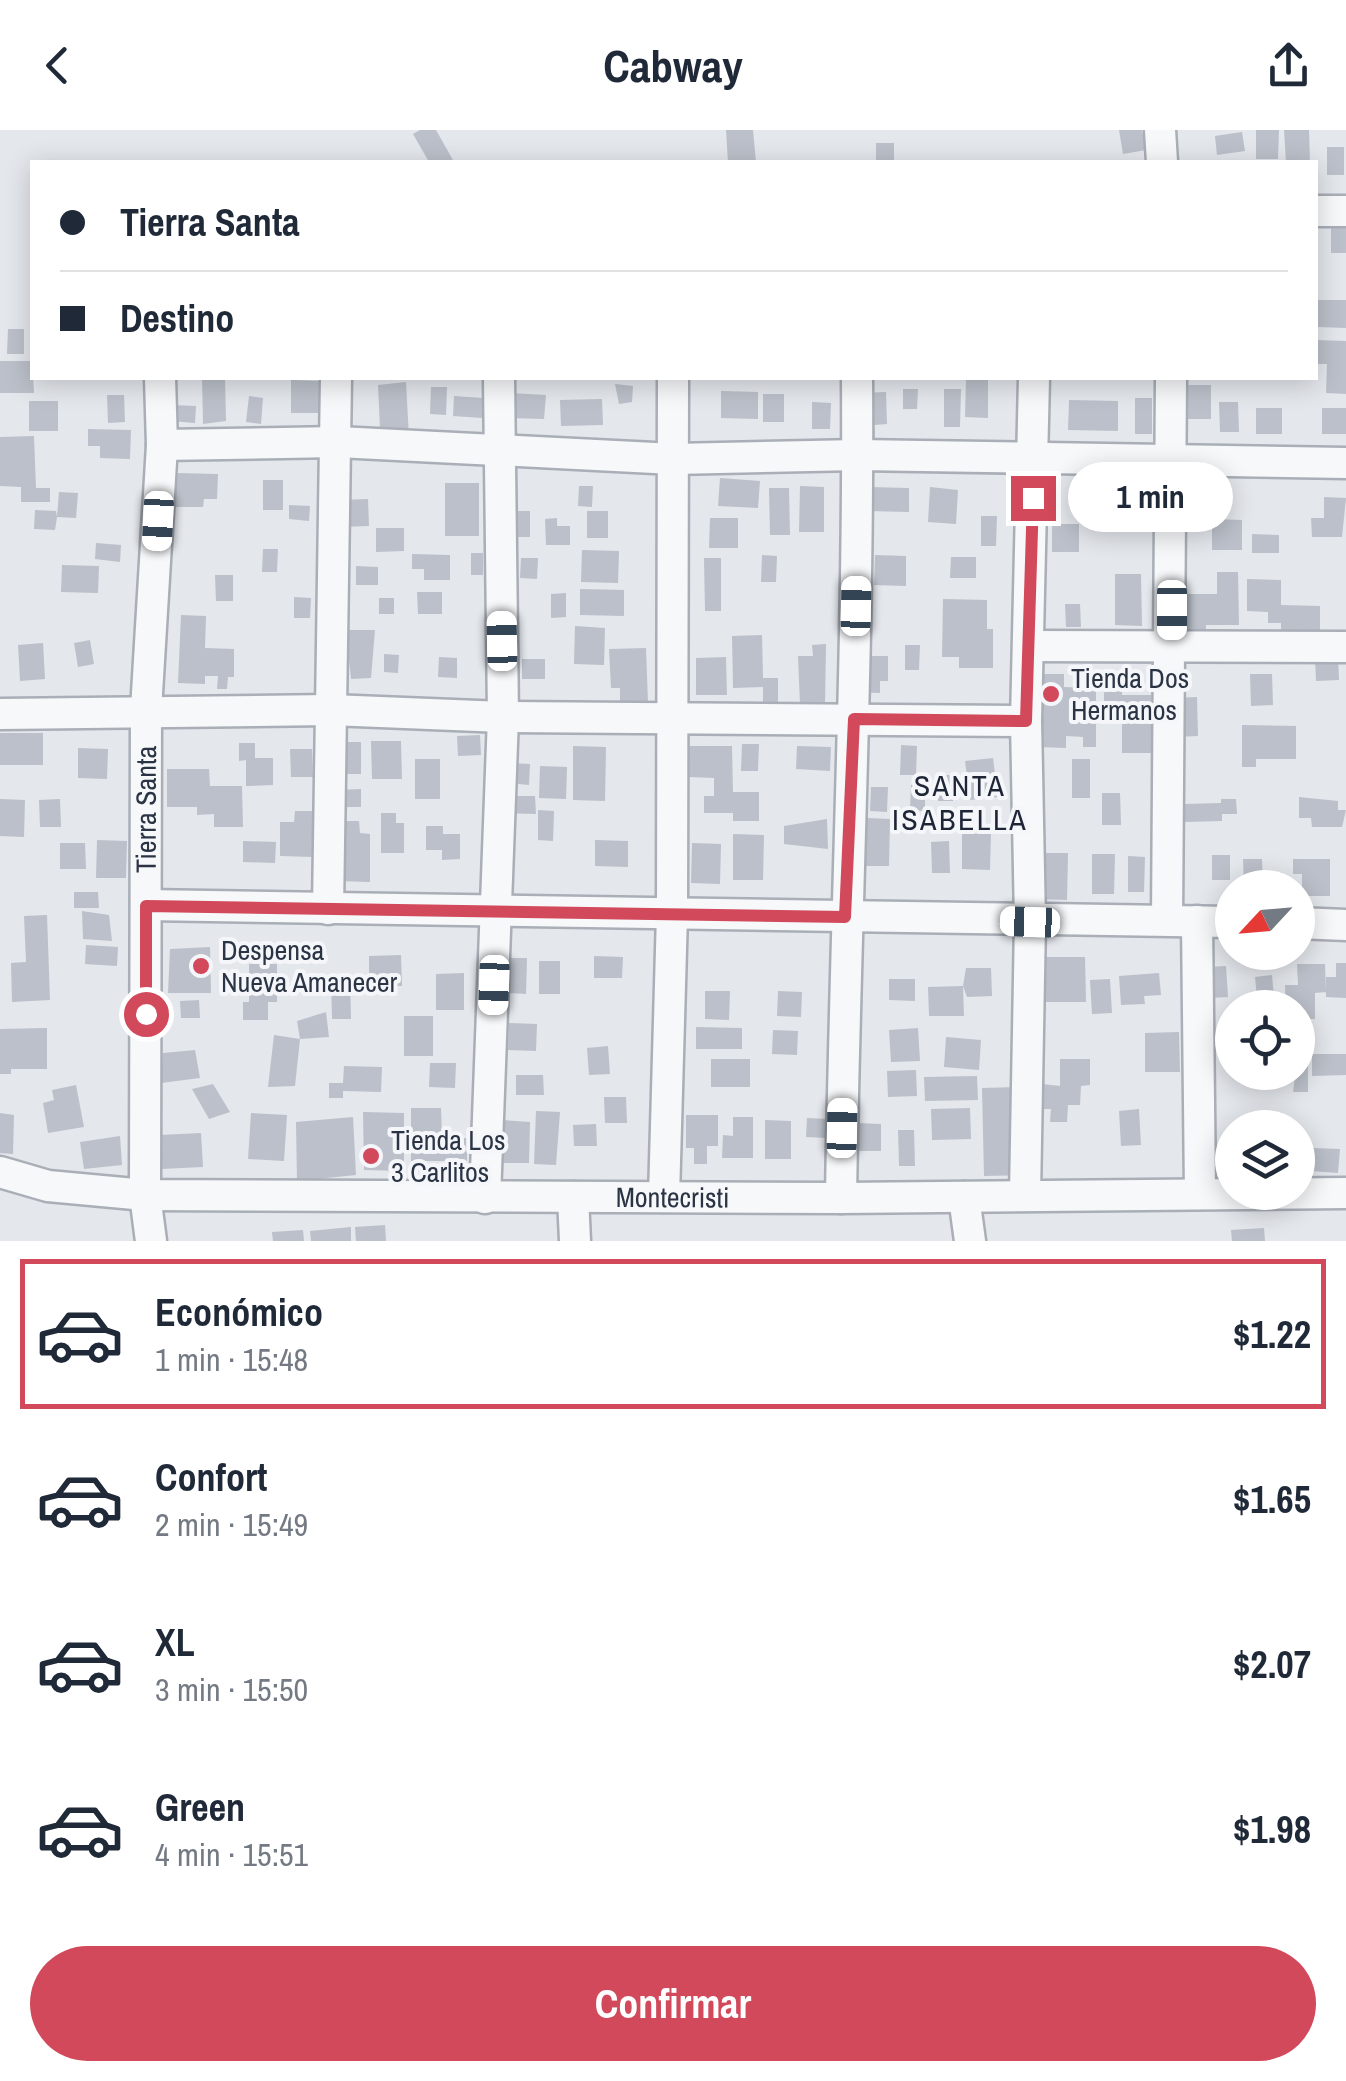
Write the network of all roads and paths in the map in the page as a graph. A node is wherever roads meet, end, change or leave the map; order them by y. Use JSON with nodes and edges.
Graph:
{"nodes":[{"id":1,"x":1160,"y":130,"type":"edge"},
{"id":2,"x":1162,"y":160,"type":"edge"},
{"id":3,"x":1318,"y":211,"type":"edge"},
{"id":4,"x":1346,"y":211,"type":"edge"},
{"id":5,"x":160,"y":380,"type":"edge"},
{"id":6,"x":336,"y":380,"type":"edge"},
{"id":7,"x":499,"y":380,"type":"edge"},
{"id":8,"x":672,"y":380,"type":"edge"},
{"id":9,"x":857,"y":380,"type":"edge"},
{"id":10,"x":1034,"y":380,"type":"edge"},
{"id":11,"x":1170,"y":380,"type":"edge"},
{"id":12,"x":338,"y":442,"type":"junction"},
{"id":13,"x":162,"y":446,"type":"junction"},
{"id":14,"x":498,"y":452,"type":"junction"},
{"id":15,"x":858,"y":454,"type":"junction"},
{"id":16,"x":674,"y":459,"type":"junction"},
{"id":17,"x":1173,"y":460,"type":"junction"},
{"id":18,"x":1034,"y":461,"type":"junction"},
{"id":19,"x":1346,"y":463,"type":"edge"},
{"id":20,"x":1030,"y":646,"type":"junction"},
{"id":21,"x":1346,"y":647,"type":"edge"},
{"id":22,"x":1172,"y":648,"type":"junction"},
{"id":23,"x":146,"y":710,"type":"junction"},
{"id":24,"x":331,"y":710,"type":"junction"},
{"id":25,"x":0,"y":714,"type":"edge"},
{"id":26,"x":673,"y":716,"type":"junction"},
{"id":27,"x":504,"y":717,"type":"junction"},
{"id":28,"x":854,"y":719,"type":"junction"},
{"id":29,"x":1026,"y":721,"type":"junction"},
{"id":30,"x":146,"y":906,"type":"junction"},
{"id":31,"x":328,"y":909,"type":"junction"},
{"id":32,"x":498,"y":914,"type":"junction"},
{"id":33,"x":672,"y":914,"type":"junction"},
{"id":34,"x":845,"y":917,"type":"junction"},
{"id":35,"x":1167,"y":920,"type":"junction"},
{"id":36,"x":1198,"y":921,"type":"junction"},
{"id":37,"x":1030,"y":922,"type":"junction"},
{"id":38,"x":1215,"y":922,"type":"edge"},
{"id":39,"x":1315,"y":924,"type":"edge"},
{"id":40,"x":1346,"y":924,"type":"edge"},
{"id":41,"x":0,"y":1172,"type":"edge"},
{"id":42,"x":1200,"y":1193,"type":"junction"},
{"id":43,"x":1346,"y":1193,"type":"edge"},
{"id":44,"x":145,"y":1194,"type":"junction"},
{"id":45,"x":1025,"y":1196,"type":"junction"},
{"id":46,"x":573,"y":1197,"type":"junction"},
{"id":47,"x":664,"y":1197,"type":"junction"},
{"id":48,"x":964,"y":1197,"type":"junction"},
{"id":49,"x":485,"y":1198,"type":"junction"},
{"id":50,"x":841,"y":1198,"type":"junction"},
{"id":51,"x":151,"y":1241,"type":"edge"},
{"id":52,"x":575,"y":1241,"type":"edge"},
{"id":53,"x":970,"y":1241,"type":"edge"}],
"edges":[{"from":1,"to":2,"type":"street"},
{"from":3,"to":4,"type":"street"},
{"from":5,"to":13,"type":"street","name":"Tierra Santa"},
{"from":6,"to":12,"type":"street"},
{"from":7,"to":14,"type":"street"},
{"from":8,"to":16,"type":"street"},
{"from":9,"to":15,"type":"street"},
{"from":10,"to":18,"type":"street"},
{"from":11,"to":17,"type":"street"},
{"from":12,"to":13,"type":"street"},
{"from":12,"to":14,"type":"street"},
{"from":12,"to":24,"type":"street"},
{"from":13,"to":23,"type":"street","name":"Tierra Santa"},
{"from":14,"to":16,"type":"street"},
{"from":14,"to":27,"type":"street"},
{"from":15,"to":16,"type":"street"},
{"from":15,"to":18,"type":"street"},
{"from":15,"to":28,"type":"street"},
{"from":16,"to":26,"type":"street"},
{"from":17,"to":18,"type":"street"},
{"from":17,"to":19,"type":"street"},
{"from":17,"to":22,"type":"street"},
{"from":18,"to":20,"type":"street"},
{"from":20,"to":22,"type":"street"},
{"from":20,"to":29,"type":"street"},
{"from":21,"to":22,"type":"street"},
{"from":22,"to":35,"type":"street"},
{"from":23,"to":24,"type":"street"},
{"from":23,"to":25,"type":"street"},
{"from":23,"to":30,"type":"street","name":"Tierra Santa"},
{"from":24,"to":27,"type":"street"},
{"from":24,"to":31,"type":"street"},
{"from":26,"to":27,"type":"street"},
{"from":26,"to":28,"type":"street"},
{"from":26,"to":33,"type":"street"},
{"from":27,"to":32,"type":"street"},
{"from":28,"to":29,"type":"street"},
{"from":28,"to":34,"type":"street"},
{"from":29,"to":37,"type":"street"},
{"from":30,"to":31,"type":"street"},
{"from":30,"to":44,"type":"street","name":"Tierra Santa"},
{"from":31,"to":32,"type":"street"},
{"from":32,"to":33,"type":"street"},
{"from":32,"to":49,"type":"street"},
{"from":33,"to":34,"type":"street"},
{"from":33,"to":47,"type":"street"},
{"from":34,"to":37,"type":"street"},
{"from":34,"to":50,"type":"street"},
{"from":35,"to":36,"type":"street"},
{"from":35,"to":37,"type":"street"},
{"from":36,"to":38,"type":"street"},
{"from":36,"to":42,"type":"street"},
{"from":37,"to":45,"type":"street"},
{"from":39,"to":40,"type":"street"},
{"from":41,"to":44,"type":"street","name":"Montecristi"},
{"from":42,"to":43,"type":"street","name":"Montecristi"},
{"from":42,"to":45,"type":"street","name":"Montecristi"},
{"from":44,"to":49,"type":"street","name":"Montecristi"},
{"from":44,"to":51,"type":"street","name":"Tierra Santa"},
{"from":45,"to":48,"type":"street","name":"Montecristi"},
{"from":46,"to":47,"type":"street","name":"Montecristi"},
{"from":46,"to":49,"type":"street","name":"Montecristi"},
{"from":46,"to":52,"type":"street"},
{"from":47,"to":50,"type":"street","name":"Montecristi"},
{"from":48,"to":50,"type":"street","name":"Montecristi"},
{"from":48,"to":53,"type":"street"}]}
